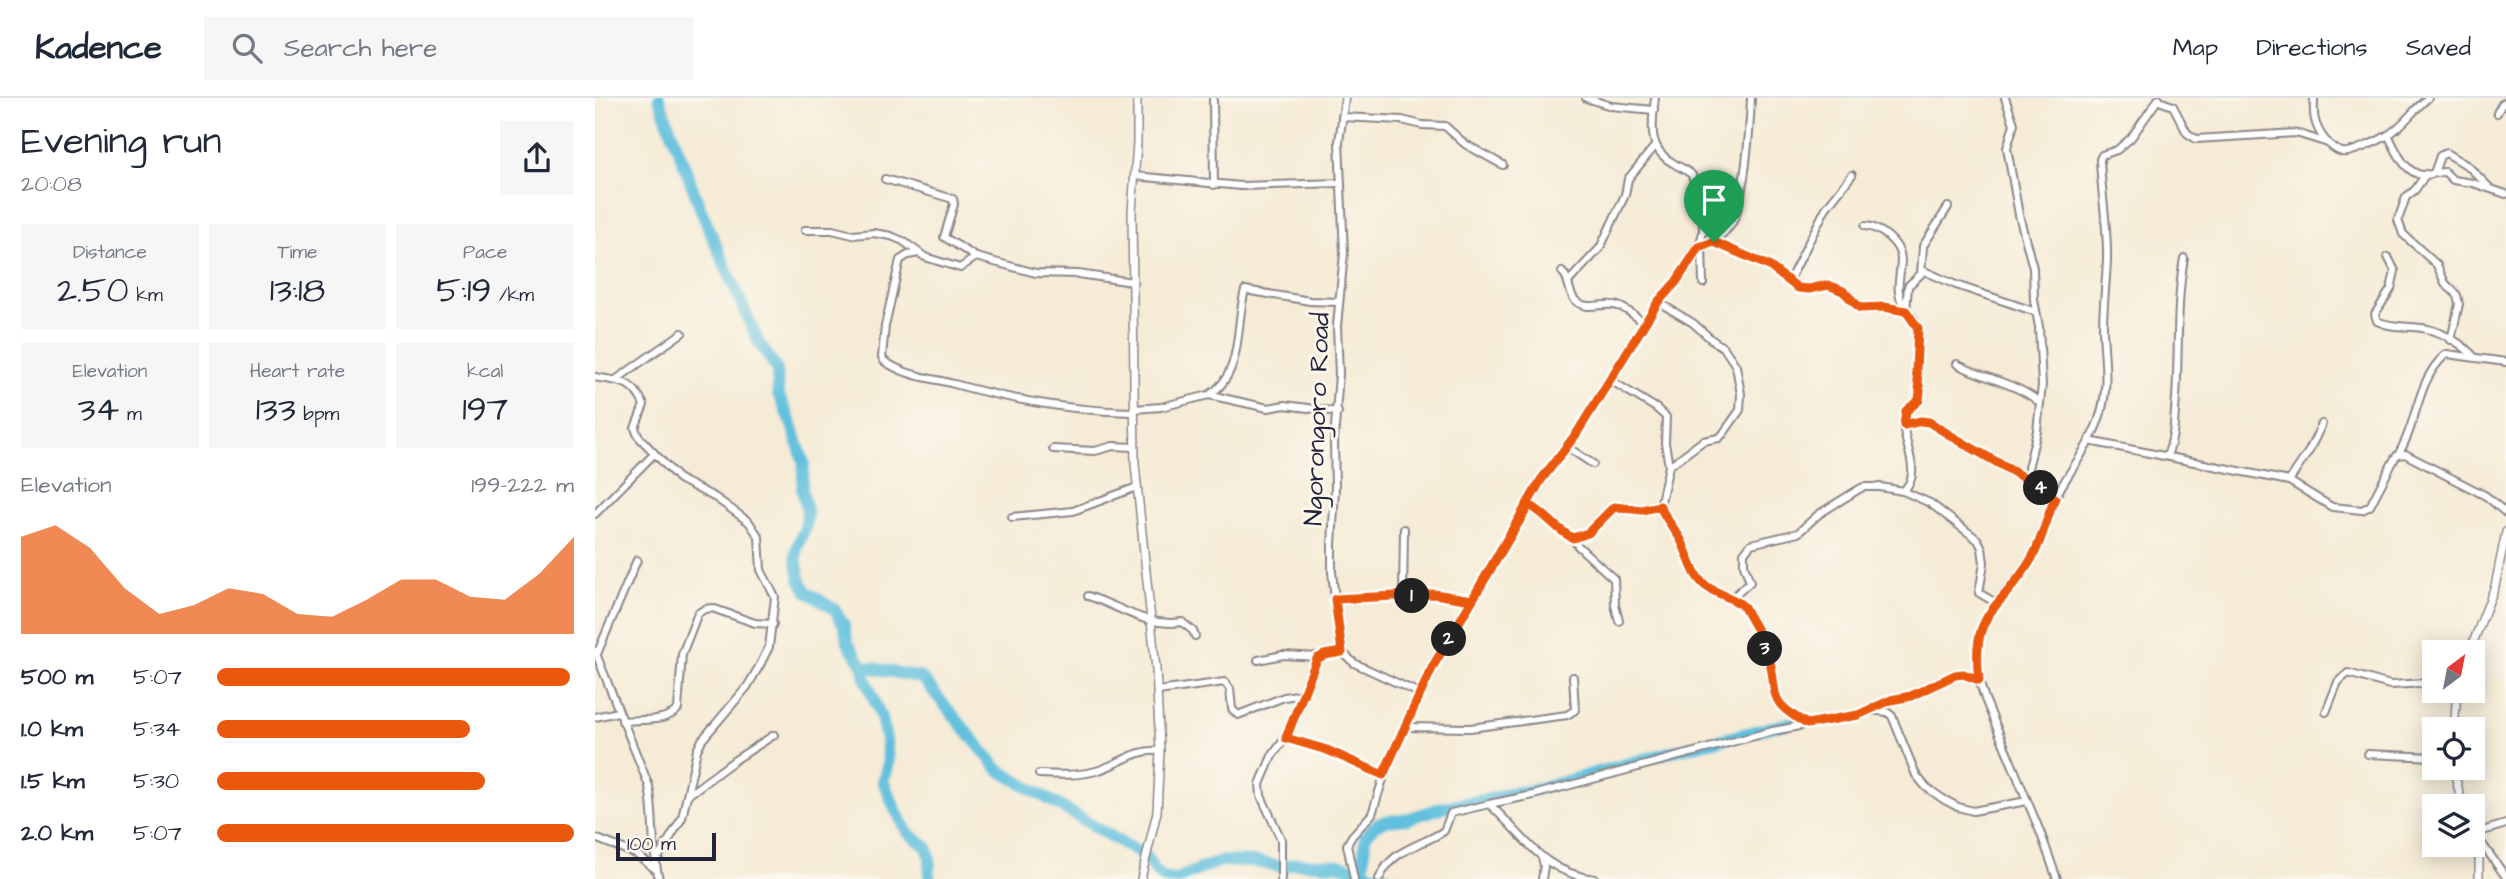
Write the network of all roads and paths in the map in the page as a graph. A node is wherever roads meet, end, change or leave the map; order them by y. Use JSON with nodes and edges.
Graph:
{"nodes":[{"id":1,"x":1137,"y":98,"type":"edge"},
{"id":2,"x":1345,"y":98,"type":"edge"},
{"id":3,"x":1586,"y":98,"type":"edge"},
{"id":4,"x":1655,"y":98,"type":"edge"},
{"id":5,"x":1751,"y":98,"type":"edge"},
{"id":6,"x":2005,"y":98,"type":"edge"},
{"id":7,"x":2314,"y":98,"type":"edge"},
{"id":8,"x":2428,"y":98,"type":"edge"},
{"id":9,"x":1213,"y":99,"type":"edge"},
{"id":10,"x":2159,"y":100,"type":"edge"},
{"id":11,"x":2506,"y":102,"type":"edge"},
{"id":12,"x":1654,"y":110,"type":"junction"},
{"id":13,"x":2497,"y":113,"type":"dead end"},
{"id":14,"x":1342,"y":117,"type":"junction"},
{"id":15,"x":2314,"y":119,"type":"junction"},
{"id":16,"x":2303,"y":134,"type":"junction"},
{"id":17,"x":2388,"y":135,"type":"junction"},
{"id":18,"x":2328,"y":143,"type":"junction"},
{"id":19,"x":1655,"y":146,"type":"junction"},
{"id":20,"x":1503,"y":165,"type":"dead end"},
{"id":21,"x":2430,"y":174,"type":"junction"},
{"id":22,"x":1852,"y":175,"type":"dead end"},
{"id":23,"x":1135,"y":176,"type":"junction"},
{"id":24,"x":885,"y":179,"type":"dead end"},
{"id":25,"x":1341,"y":183,"type":"junction"},
{"id":26,"x":1214,"y":185,"type":"junction"},
{"id":27,"x":2490,"y":188,"type":"junction"},
{"id":28,"x":2506,"y":194,"type":"edge"},
{"id":29,"x":1948,"y":207,"type":"dead end"},
{"id":30,"x":1865,"y":226,"type":"dead end"},
{"id":31,"x":804,"y":230,"type":"dead end"},
{"id":32,"x":1714,"y":242,"type":"junction"},
{"id":33,"x":1701,"y":247,"type":"junction"},
{"id":34,"x":919,"y":253,"type":"junction"},
{"id":35,"x":977,"y":257,"type":"junction"},
{"id":36,"x":2388,"y":257,"type":"dead end"},
{"id":37,"x":2184,"y":258,"type":"dead end"},
{"id":38,"x":1922,"y":270,"type":"junction"},
{"id":39,"x":1562,"y":272,"type":"dead end"},
{"id":40,"x":1789,"y":281,"type":"junction"},
{"id":41,"x":1133,"y":282,"type":"junction"},
{"id":42,"x":1568,"y":282,"type":"junction"},
{"id":43,"x":1703,"y":283,"type":"dead end"},
{"id":44,"x":1339,"y":302,"type":"junction"},
{"id":45,"x":1658,"y":302,"type":"junction"},
{"id":46,"x":1906,"y":310,"type":"junction"},
{"id":47,"x":2036,"y":312,"type":"junction"},
{"id":48,"x":1646,"y":324,"type":"junction"},
{"id":49,"x":682,"y":333,"type":"dead end"},
{"id":50,"x":2451,"y":340,"type":"junction"},
{"id":51,"x":2475,"y":358,"type":"junction"},
{"id":52,"x":2506,"y":362,"type":"edge"},
{"id":53,"x":1957,"y":364,"type":"dead end"},
{"id":54,"x":595,"y":377,"type":"edge"},
{"id":55,"x":617,"y":379,"type":"junction"},
{"id":56,"x":1610,"y":380,"type":"junction"},
{"id":57,"x":1209,"y":395,"type":"junction"},
{"id":58,"x":2040,"y":403,"type":"junction"},
{"id":59,"x":1134,"y":411,"type":"junction"},
{"id":60,"x":1338,"y":412,"type":"junction"},
{"id":61,"x":2322,"y":424,"type":"dead end"},
{"id":62,"x":1904,"y":425,"type":"junction"},
{"id":63,"x":2089,"y":441,"type":"junction"},
{"id":64,"x":1134,"y":447,"type":"junction"},
{"id":65,"x":1567,"y":447,"type":"junction"},
{"id":66,"x":1053,"y":449,"type":"dead end"},
{"id":67,"x":654,"y":454,"type":"junction"},
{"id":68,"x":2398,"y":454,"type":"junction"},
{"id":69,"x":2167,"y":456,"type":"junction"},
{"id":70,"x":1593,"y":464,"type":"dead end"},
{"id":71,"x":1669,"y":466,"type":"junction"},
{"id":72,"x":2029,"y":480,"type":"junction"},
{"id":73,"x":2289,"y":481,"type":"junction"},
{"id":74,"x":1137,"y":487,"type":"junction"},
{"id":75,"x":1903,"y":491,"type":"junction"},
{"id":76,"x":2055,"y":498,"type":"junction"},
{"id":77,"x":1529,"y":505,"type":"junction"},
{"id":78,"x":1660,"y":506,"type":"junction"},
{"id":79,"x":2506,"y":513,"type":"edge"},
{"id":80,"x":595,"y":514,"type":"edge"},
{"id":81,"x":1012,"y":517,"type":"dead end"},
{"id":82,"x":1404,"y":529,"type":"dead end"},
{"id":83,"x":2506,"y":531,"type":"edge"},
{"id":84,"x":1573,"y":538,"type":"junction"},
{"id":85,"x":637,"y":560,"type":"dead end"},
{"id":86,"x":1088,"y":596,"type":"dead end"},
{"id":87,"x":1403,"y":597,"type":"junction"},
{"id":88,"x":1731,"y":598,"type":"junction"},
{"id":89,"x":1335,"y":599,"type":"junction"},
{"id":90,"x":1472,"y":600,"type":"junction"},
{"id":91,"x":1996,"y":603,"type":"junction"},
{"id":92,"x":1151,"y":621,"type":"junction"},
{"id":93,"x":1619,"y":621,"type":"dead end"},
{"id":94,"x":773,"y":624,"type":"junction"},
{"id":95,"x":1195,"y":636,"type":"dead end"},
{"id":96,"x":2474,"y":640,"type":"edge"},
{"id":97,"x":1342,"y":652,"type":"junction"},
{"id":98,"x":596,"y":653,"type":"edge"},
{"id":99,"x":1319,"y":657,"type":"junction"},
{"id":100,"x":1258,"y":660,"type":"dead end"},
{"id":101,"x":1573,"y":677,"type":"dead end"},
{"id":102,"x":1979,"y":680,"type":"junction"},
{"id":103,"x":2422,"y":683,"type":"edge"},
{"id":104,"x":1158,"y":691,"type":"junction"},
{"id":105,"x":1419,"y":693,"type":"junction"},
{"id":106,"x":1304,"y":694,"type":"junction"},
{"id":107,"x":1870,"y":710,"type":"junction"},
{"id":108,"x":618,"y":712,"type":"junction"},
{"id":109,"x":2326,"y":712,"type":"dead end"},
{"id":110,"x":595,"y":717,"type":"edge"},
{"id":111,"x":622,"y":721,"type":"junction"},
{"id":112,"x":1807,"y":724,"type":"junction"},
{"id":113,"x":1405,"y":727,"type":"junction"},
{"id":114,"x":774,"y":735,"type":"dead end"},
{"id":115,"x":1286,"y":738,"type":"junction"},
{"id":116,"x":1160,"y":751,"type":"junction"},
{"id":117,"x":2368,"y":754,"type":"dead end"},
{"id":118,"x":2422,"y":756,"type":"edge"},
{"id":119,"x":1039,"y":774,"type":"dead end"},
{"id":120,"x":1383,"y":775,"type":"junction"},
{"id":121,"x":688,"y":796,"type":"junction"},
{"id":122,"x":2027,"y":801,"type":"junction"},
{"id":123,"x":1489,"y":804,"type":"junction"},
{"id":124,"x":2506,"y":824,"type":"edge"},
{"id":125,"x":2485,"y":830,"type":"edge"},
{"id":126,"x":595,"y":838,"type":"edge"},
{"id":127,"x":2485,"y":848,"type":"edge"},
{"id":128,"x":2480,"y":857,"type":"edge"},
{"id":129,"x":1542,"y":858,"type":"junction"},
{"id":130,"x":656,"y":867,"type":"junction"},
{"id":131,"x":2506,"y":877,"type":"edge"},
{"id":132,"x":659,"y":879,"type":"edge"},
{"id":133,"x":1141,"y":879,"type":"edge"},
{"id":134,"x":1281,"y":879,"type":"edge"},
{"id":135,"x":1354,"y":879,"type":"edge"},
{"id":136,"x":1379,"y":879,"type":"edge"},
{"id":137,"x":1542,"y":879,"type":"edge"},
{"id":138,"x":1595,"y":879,"type":"edge"},
{"id":139,"x":2057,"y":879,"type":"edge"},
{"id":140,"x":2479,"y":879,"type":"edge"}],
"edges":[{"from":1,"to":23,"type":"street"},
{"from":2,"to":14,"type":"street","name":"Ngorongoro Road"},
{"from":3,"to":12,"type":"street"},
{"from":4,"to":12,"type":"street"},
{"from":5,"to":32,"type":"street"},
{"from":6,"to":47,"type":"street"},
{"from":7,"to":15,"type":"street"},
{"from":8,"to":17,"type":"street"},
{"from":9,"to":26,"type":"street"},
{"from":10,"to":16,"type":"street"},
{"from":10,"to":63,"type":"street"},
{"from":11,"to":13,"type":"street"},
{"from":12,"to":19,"type":"street"},
{"from":14,"to":20,"type":"street"},
{"from":14,"to":25,"type":"street","name":"Ngorongoro Road"},
{"from":15,"to":16,"type":"street"},
{"from":15,"to":18,"type":"street"},
{"from":16,"to":18,"type":"street"},
{"from":17,"to":18,"type":"street"},
{"from":17,"to":21,"type":"street"},
{"from":19,"to":33,"type":"street"},
{"from":19,"to":42,"type":"street"},
{"from":21,"to":27,"type":"street"},
{"from":21,"to":27,"type":"street"},
{"from":21,"to":50,"type":"street"},
{"from":22,"to":40,"type":"street"},
{"from":23,"to":26,"type":"street"},
{"from":23,"to":41,"type":"street"},
{"from":24,"to":35,"type":"street"},
{"from":25,"to":26,"type":"street"},
{"from":25,"to":44,"type":"street","name":"Ngorongoro Road"},
{"from":27,"to":28,"type":"street"},
{"from":29,"to":38,"type":"street"},
{"from":30,"to":46,"type":"street"},
{"from":31,"to":34,"type":"street"},
{"from":32,"to":33,"type":"street"},
{"from":32,"to":40,"type":"street"},
{"from":33,"to":43,"type":"street"},
{"from":33,"to":45,"type":"street"},
{"from":34,"to":35,"type":"street"},
{"from":34,"to":59,"type":"street"},
{"from":35,"to":41,"type":"street"},
{"from":36,"to":50,"type":"street"},
{"from":37,"to":69,"type":"street"},
{"from":38,"to":46,"type":"street"},
{"from":38,"to":47,"type":"street"},
{"from":39,"to":42,"type":"street"},
{"from":40,"to":46,"type":"street"},
{"from":41,"to":59,"type":"street"},
{"from":42,"to":48,"type":"street"},
{"from":44,"to":57,"type":"street"},
{"from":44,"to":60,"type":"street","name":"Ngorongoro Road"},
{"from":45,"to":48,"type":"street"},
{"from":45,"to":71,"type":"street"},
{"from":46,"to":62,"type":"street"},
{"from":47,"to":58,"type":"street"},
{"from":48,"to":56,"type":"street"},
{"from":49,"to":55,"type":"street"},
{"from":50,"to":51,"type":"street"},
{"from":51,"to":52,"type":"street"},
{"from":51,"to":68,"type":"street"},
{"from":53,"to":58,"type":"street"},
{"from":54,"to":55,"type":"street"},
{"from":55,"to":67,"type":"street"},
{"from":56,"to":65,"type":"street"},
{"from":56,"to":71,"type":"street"},
{"from":57,"to":59,"type":"street"},
{"from":57,"to":60,"type":"street"},
{"from":58,"to":72,"type":"street"},
{"from":59,"to":64,"type":"street"},
{"from":60,"to":89,"type":"street","name":"Ngorongoro Road"},
{"from":61,"to":73,"type":"street"},
{"from":62,"to":72,"type":"street"},
{"from":62,"to":75,"type":"street"},
{"from":63,"to":69,"type":"street"},
{"from":63,"to":76,"type":"street"},
{"from":64,"to":66,"type":"street"},
{"from":64,"to":74,"type":"street"},
{"from":65,"to":70,"type":"street"},
{"from":65,"to":77,"type":"street"},
{"from":67,"to":80,"type":"street"},
{"from":67,"to":94,"type":"street"},
{"from":68,"to":73,"type":"street"},
{"from":68,"to":79,"type":"street"},
{"from":69,"to":73,"type":"street"},
{"from":71,"to":78,"type":"street"},
{"from":72,"to":76,"type":"street"},
{"from":74,"to":81,"type":"street"},
{"from":74,"to":92,"type":"street"},
{"from":75,"to":88,"type":"street"},
{"from":75,"to":91,"type":"street"},
{"from":76,"to":91,"type":"street"},
{"from":77,"to":84,"type":"street"},
{"from":77,"to":90,"type":"street"},
{"from":78,"to":84,"type":"street"},
{"from":78,"to":88,"type":"street"},
{"from":82,"to":87,"type":"street"},
{"from":83,"to":96,"type":"street"},
{"from":84,"to":93,"type":"street"},
{"from":85,"to":98,"type":"street"},
{"from":86,"to":92,"type":"street"},
{"from":87,"to":89,"type":"street"},
{"from":87,"to":90,"type":"street"},
{"from":88,"to":112,"type":"street"},
{"from":89,"to":97,"type":"street","name":"Ngorongoro Road"},
{"from":90,"to":105,"type":"street"},
{"from":91,"to":102,"type":"street"},
{"from":92,"to":95,"type":"street"},
{"from":92,"to":104,"type":"street"},
{"from":94,"to":111,"type":"street"},
{"from":94,"to":121,"type":"street"},
{"from":97,"to":99,"type":"street"},
{"from":97,"to":105,"type":"street"},
{"from":98,"to":108,"type":"street"},
{"from":99,"to":100,"type":"street"},
{"from":99,"to":106,"type":"street"},
{"from":101,"to":113,"type":"street"},
{"from":102,"to":107,"type":"street"},
{"from":102,"to":122,"type":"street"},
{"from":103,"to":109,"type":"street"},
{"from":104,"to":106,"type":"street"},
{"from":104,"to":116,"type":"street"},
{"from":105,"to":113,"type":"street"},
{"from":106,"to":115,"type":"street"},
{"from":107,"to":112,"type":"street"},
{"from":107,"to":122,"type":"street"},
{"from":108,"to":110,"type":"street"},
{"from":108,"to":111,"type":"street"},
{"from":111,"to":130,"type":"street"},
{"from":112,"to":123,"type":"street"},
{"from":113,"to":120,"type":"street"},
{"from":114,"to":121,"type":"street"},
{"from":115,"to":120,"type":"street"},
{"from":115,"to":134,"type":"street"},
{"from":116,"to":119,"type":"street"},
{"from":116,"to":133,"type":"street"},
{"from":117,"to":118,"type":"street"},
{"from":120,"to":135,"type":"street"},
{"from":121,"to":130,"type":"street"},
{"from":122,"to":139,"type":"street"},
{"from":123,"to":129,"type":"street"},
{"from":123,"to":136,"type":"street"},
{"from":124,"to":125,"type":"street"},
{"from":126,"to":130,"type":"street"},
{"from":127,"to":131,"type":"street"},
{"from":128,"to":140,"type":"street"},
{"from":129,"to":137,"type":"street"},
{"from":129,"to":138,"type":"street"},
{"from":130,"to":132,"type":"street"}]}
